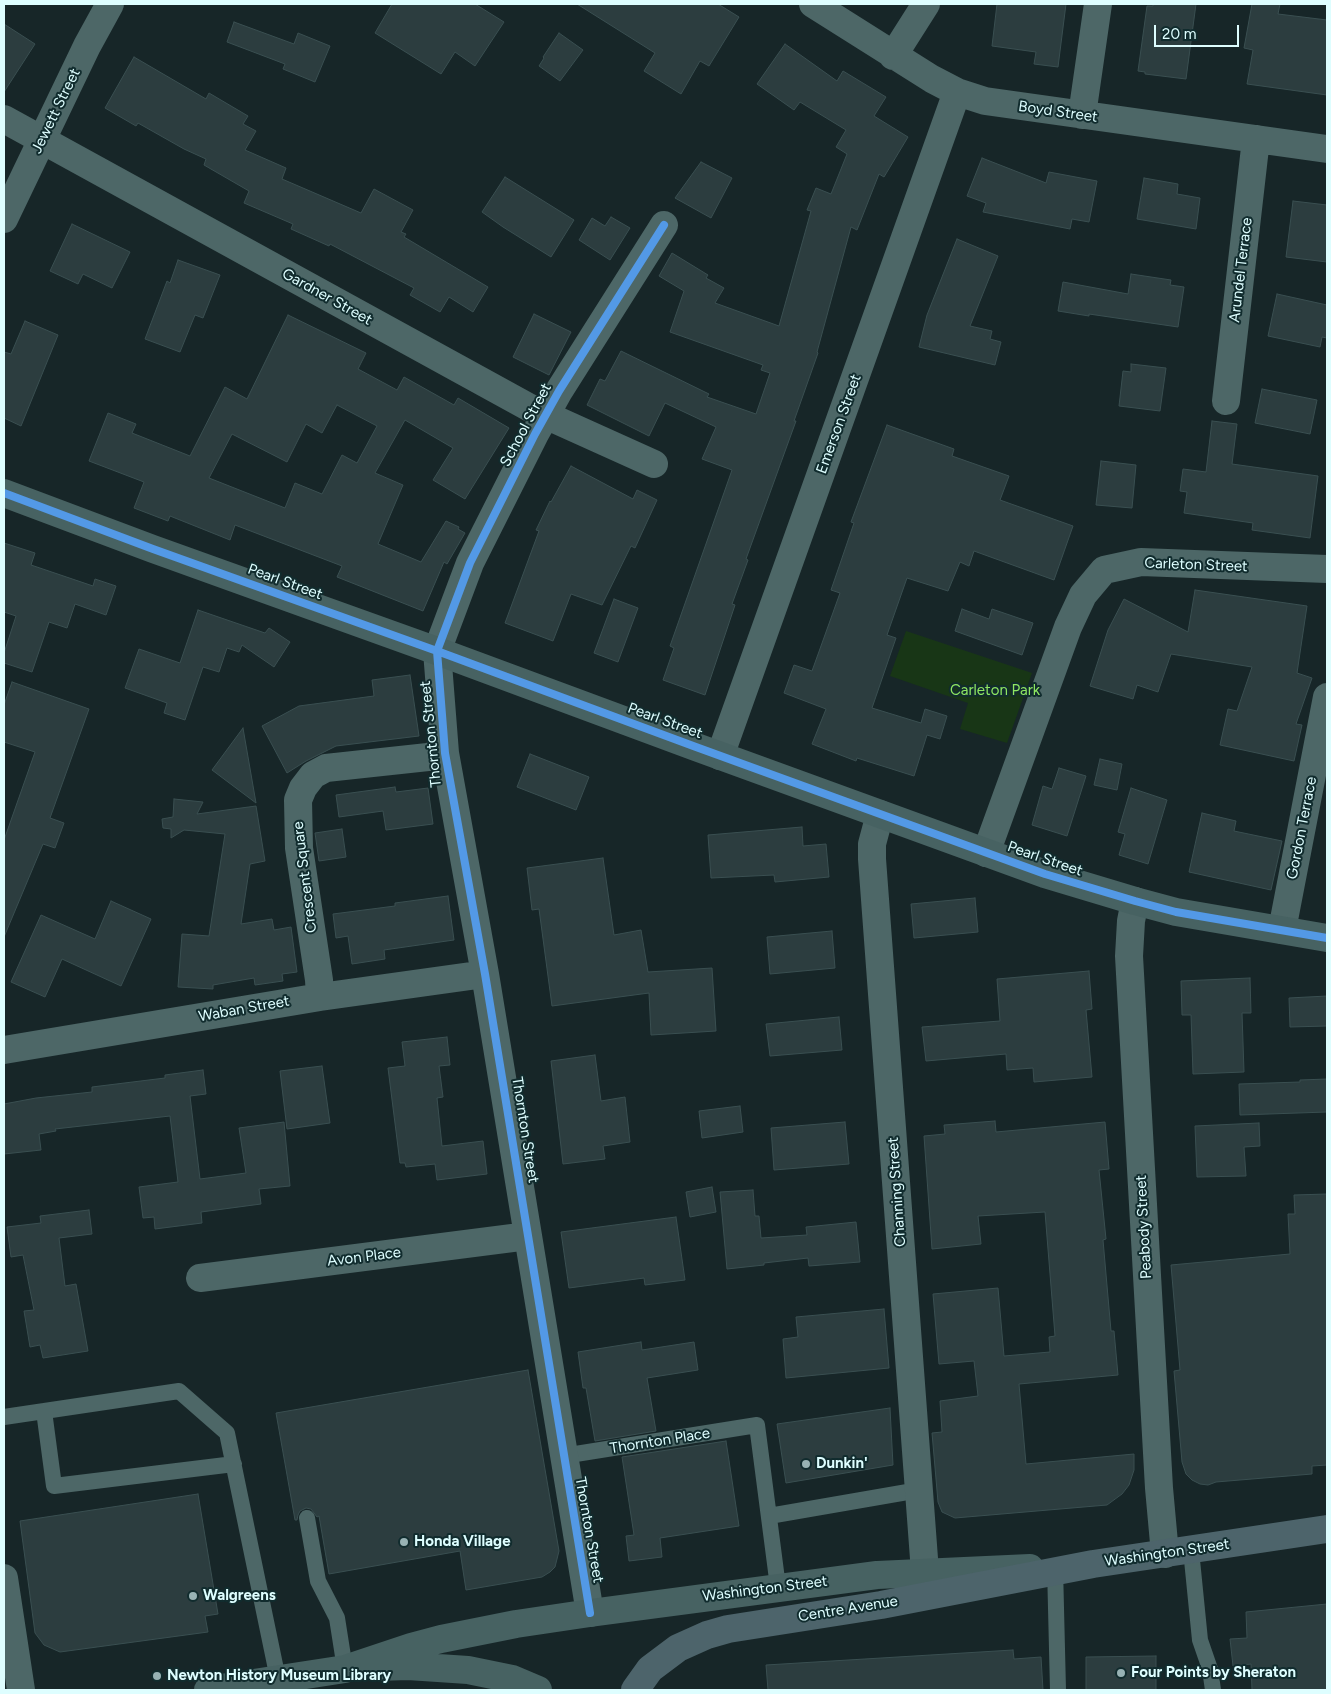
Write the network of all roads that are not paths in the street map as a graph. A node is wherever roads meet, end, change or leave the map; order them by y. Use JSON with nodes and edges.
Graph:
{"nodes":[{"id":1,"x":110,"y":4,"type":"edge"},
{"id":2,"x":813,"y":4,"type":"edge"},
{"id":3,"x":926,"y":4,"type":"edge"},
{"id":4,"x":1098,"y":4,"type":"edge"},
{"id":5,"x":893,"y":56,"type":"junction"},
{"id":6,"x":957,"y":92,"type":"junction"},
{"id":7,"x":1082,"y":115,"type":"junction"},
{"id":8,"x":4,"y":119,"type":"edge"},
{"id":9,"x":1256,"y":139,"type":"junction"},
{"id":10,"x":41,"y":141,"type":"junction"},
{"id":11,"x":1327,"y":149,"type":"edge"},
{"id":12,"x":4,"y":219,"type":"edge"},
{"id":13,"x":664,"y":225,"type":"dead end"},
{"id":14,"x":1226,"y":401,"type":"dead end"},
{"id":15,"x":546,"y":415,"type":"junction"},
{"id":16,"x":654,"y":464,"type":"dead end"},
{"id":17,"x":4,"y":493,"type":"edge"},
{"id":18,"x":1327,"y":569,"type":"edge"},
{"id":19,"x":437,"y":651,"type":"junction"},
{"id":20,"x":1327,"y":697,"type":"edge"},
{"id":21,"x":445,"y":753,"type":"junction"},
{"id":22,"x":720,"y":756,"type":"junction"},
{"id":23,"x":880,"y":814,"type":"junction"},
{"id":24,"x":986,"y":853,"type":"junction"},
{"id":25,"x":1135,"y":901,"type":"junction"},
{"id":26,"x":1282,"y":930,"type":"junction"},
{"id":27,"x":1327,"y":938,"type":"edge"},
{"id":28,"x":485,"y":974,"type":"junction"},
{"id":29,"x":320,"y":997,"type":"junction"},
{"id":30,"x":4,"y":1050,"type":"edge"},
{"id":31,"x":528,"y":1236,"type":"junction"},
{"id":32,"x":200,"y":1278,"type":"dead end"},
{"id":33,"x":44,"y":1411,"type":"junction"},
{"id":34,"x":4,"y":1417,"type":"edge"},
{"id":35,"x":563,"y":1456,"type":"junction"},
{"id":36,"x":234,"y":1464,"type":"junction"},
{"id":37,"x":919,"y":1490,"type":"junction"},
{"id":38,"x":768,"y":1516,"type":"junction"},
{"id":39,"x":307,"y":1518,"type":"dead end"},
{"id":40,"x":1327,"y":1529,"type":"edge"},
{"id":41,"x":1178,"y":1552,"type":"junction"},
{"id":42,"x":1064,"y":1568,"type":"junction"},
{"id":43,"x":925,"y":1572,"type":"junction"},
{"id":44,"x":4,"y":1578,"type":"edge"},
{"id":45,"x":778,"y":1587,"type":"junction"},
{"id":46,"x":590,"y":1613,"type":"junction"},
{"id":47,"x":345,"y":1669,"type":"junction"},
{"id":48,"x":278,"y":1679,"type":"junction"},
{"id":49,"x":21,"y":1690,"type":"edge"},
{"id":50,"x":208,"y":1690,"type":"edge"},
{"id":51,"x":538,"y":1690,"type":"edge"},
{"id":52,"x":635,"y":1690,"type":"edge"},
{"id":53,"x":1058,"y":1690,"type":"edge"},
{"id":54,"x":1213,"y":1690,"type":"edge"}],
"edges":[{"from":1,"to":10,"type":"street","name":"Jewett Street"},
{"from":2,"to":5,"type":"street","name":"Boyd Street"},
{"from":3,"to":5,"type":"street"},
{"from":4,"to":7,"type":"street"},
{"from":5,"to":6,"type":"street","name":"Boyd Street"},
{"from":6,"to":7,"type":"street","name":"Boyd Street"},
{"from":6,"to":22,"type":"street","name":"Emerson Street"},
{"from":7,"to":9,"type":"street","name":"Boyd Street"},
{"from":8,"to":10,"type":"street","name":"Gardner Street"},
{"from":9,"to":11,"type":"street","name":"Boyd Street"},
{"from":9,"to":14,"type":"street","name":"Arundel Terrace"},
{"from":10,"to":12,"type":"street","name":"Jewett Street"},
{"from":10,"to":15,"type":"street","name":"Gardner Street"},
{"from":13,"to":15,"type":"street","name":"School Street"},
{"from":15,"to":16,"type":"street","name":"Gardner Street"},
{"from":15,"to":19,"type":"street","name":"School Street"},
{"from":17,"to":19,"type":"street","name":"Pearl Street"},
{"from":18,"to":24,"type":"street","name":"Carleton Street"},
{"from":19,"to":21,"type":"street","name":"Thornton Street"},
{"from":19,"to":22,"type":"street","name":"Pearl Street"},
{"from":20,"to":26,"type":"street","name":"Gordon Terrace"},
{"from":21,"to":28,"type":"street","name":"Thornton Street"},
{"from":21,"to":29,"type":"street","name":"Crescent Square"},
{"from":22,"to":23,"type":"street","name":"Pearl Street"},
{"from":23,"to":24,"type":"street","name":"Pearl Street"},
{"from":23,"to":37,"type":"street","name":"Channing Street"},
{"from":24,"to":25,"type":"street","name":"Pearl Street"},
{"from":25,"to":26,"type":"street","name":"Pearl Street"},
{"from":25,"to":41,"type":"street","name":"Peabody Street"},
{"from":26,"to":27,"type":"street","name":"Pearl Street"},
{"from":28,"to":29,"type":"street","name":"Waban Street"},
{"from":28,"to":31,"type":"street","name":"Thornton Street"},
{"from":29,"to":30,"type":"street","name":"Waban Street"},
{"from":31,"to":32,"type":"street","name":"Avon Place"},
{"from":31,"to":35,"type":"street","name":"Thornton Street"},
{"from":33,"to":34,"type":"lane"},
{"from":33,"to":36,"type":"lane"},
{"from":33,"to":36,"type":"lane"},
{"from":35,"to":38,"type":"lane","name":"Thornton Place"},
{"from":35,"to":46,"type":"street","name":"Thornton Street"},
{"from":36,"to":48,"type":"lane"},
{"from":37,"to":38,"type":"lane"},
{"from":37,"to":43,"type":"street","name":"Channing Street"},
{"from":38,"to":45,"type":"lane"},
{"from":39,"to":47,"type":"lane"},
{"from":40,"to":41,"type":"main road","name":"Washington Street"},
{"from":41,"to":42,"type":"main road","name":"Washington Street"},
{"from":41,"to":54,"type":"lane"},
{"from":42,"to":43,"type":"street","name":"Washington Street"},
{"from":42,"to":52,"type":"main road","name":"Centre Avenue"},
{"from":42,"to":53,"type":"lane"},
{"from":43,"to":45,"type":"street","name":"Washington Street"},
{"from":44,"to":49,"type":"street"},
{"from":45,"to":46,"type":"street","name":"Washington Street"},
{"from":46,"to":47,"type":"street","name":"Washington Street"},
{"from":47,"to":48,"type":"street","name":"Washington Street"},
{"from":47,"to":51,"type":"street"},
{"from":48,"to":50,"type":"street","name":"Washington Street"}]}
